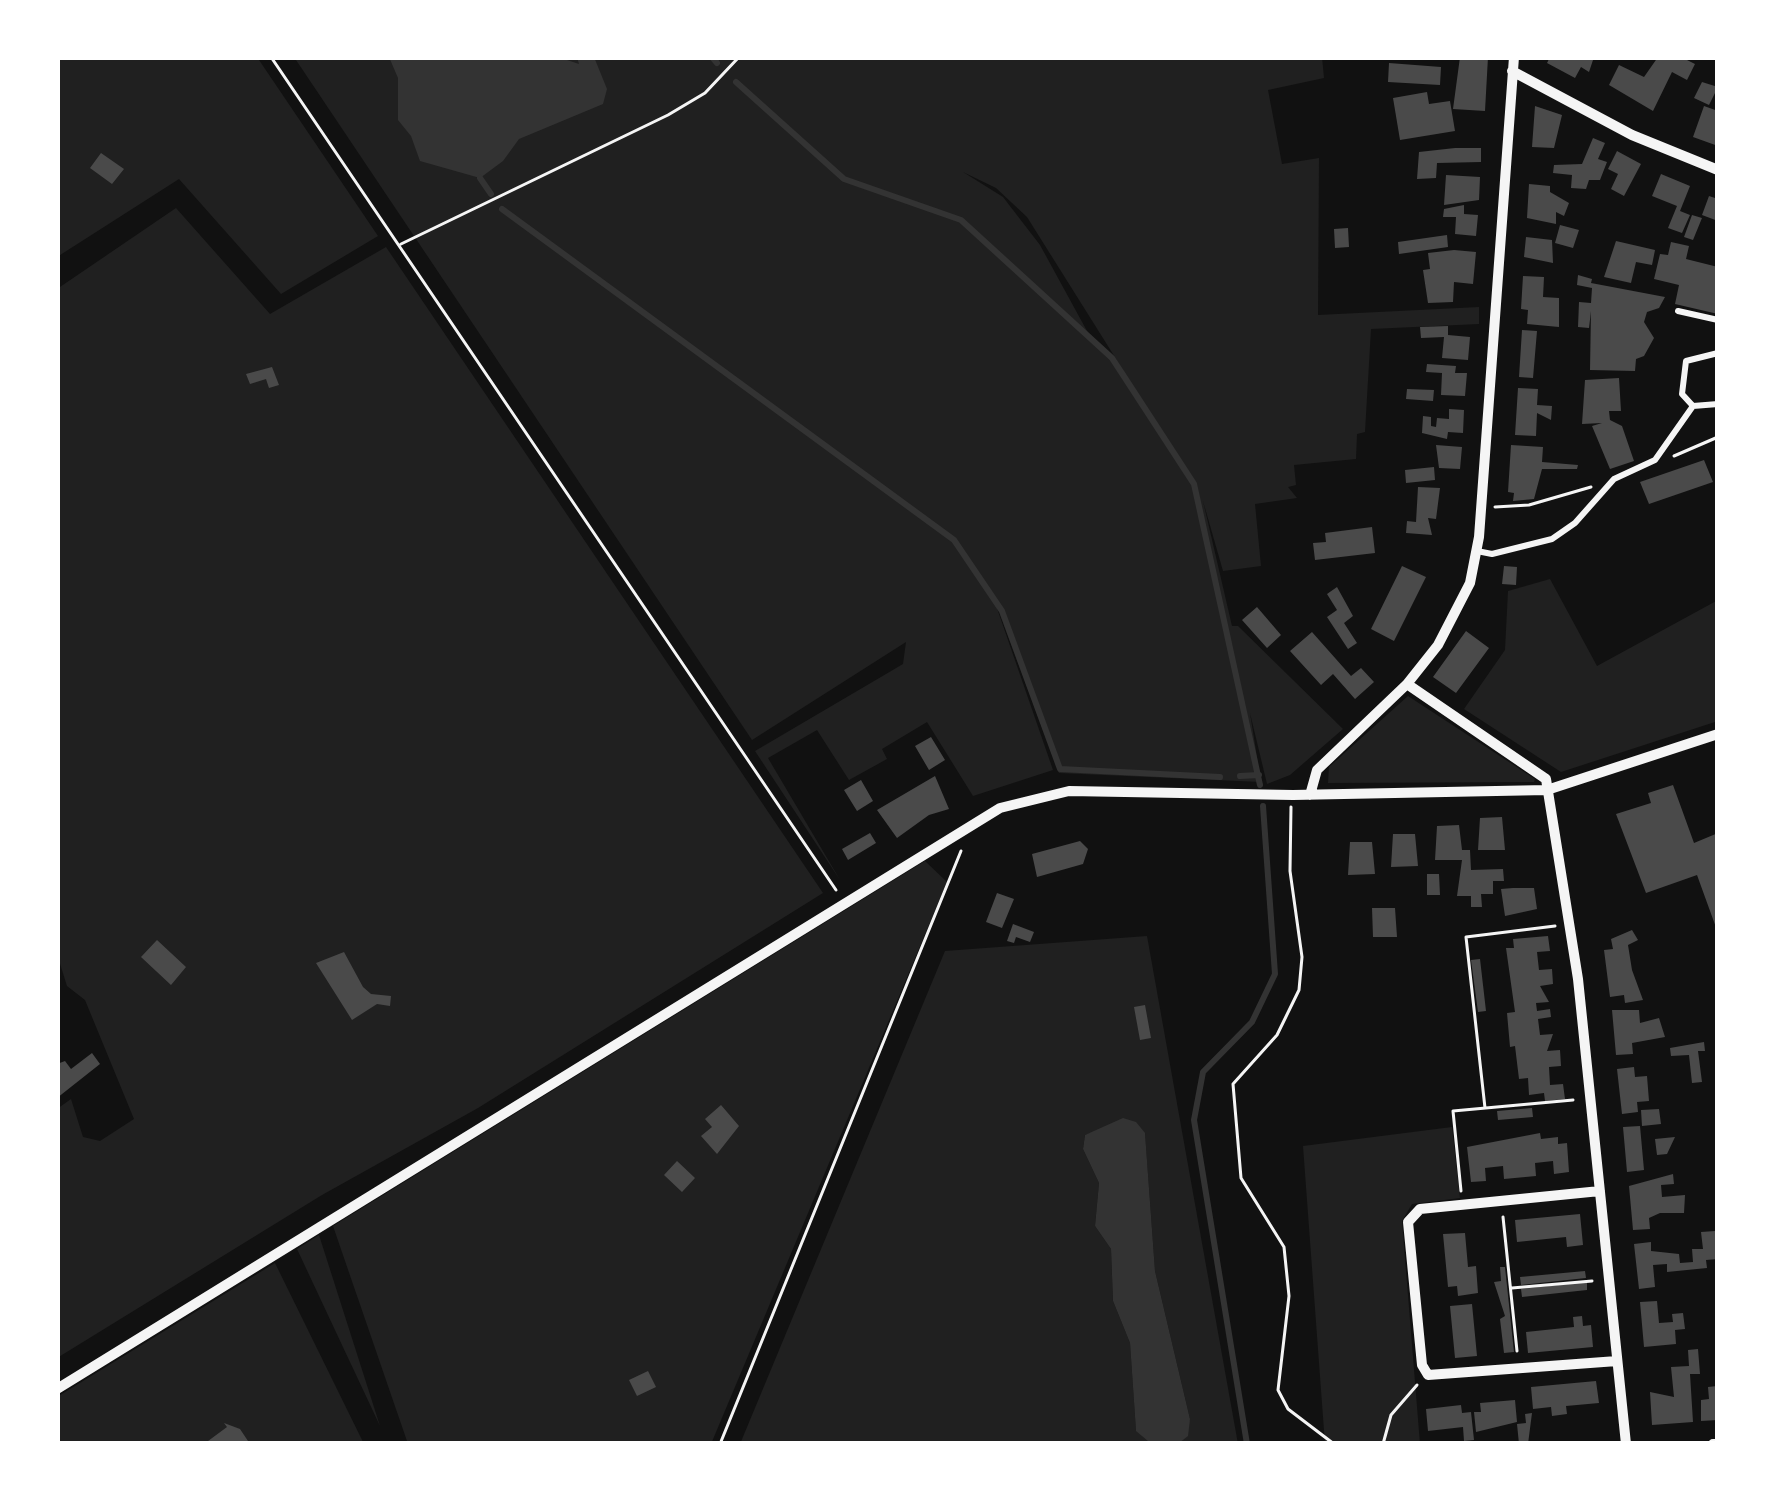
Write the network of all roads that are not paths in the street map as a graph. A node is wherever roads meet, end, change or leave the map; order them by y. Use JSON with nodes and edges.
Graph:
{"nodes":[{"id":1,"x":1514,"y":57,"type":"edge"},
{"id":2,"x":1512,"y":71,"type":"junction"},
{"id":3,"x":1718,"y":170,"type":"edge"},
{"id":4,"x":1678,"y":311,"type":"dead end"},
{"id":5,"x":1718,"y":320,"type":"edge"},
{"id":6,"x":1718,"y":353,"type":"edge"},
{"id":7,"x":1718,"y":404,"type":"edge"},
{"id":8,"x":1693,"y":406,"type":"junction"},
{"id":9,"x":1477,"y":551,"type":"junction"},
{"id":10,"x":1407,"y":684,"type":"junction"},
{"id":11,"x":1718,"y":734,"type":"edge"},
{"id":12,"x":1547,"y":790,"type":"junction"},
{"id":13,"x":1310,"y":795,"type":"junction"},
{"id":14,"x":1600,"y":1191,"type":"junction"},
{"id":15,"x":1617,"y":1361,"type":"junction"},
{"id":16,"x":57,"y":1389,"type":"edge"},
{"id":17,"x":1626,"y":1444,"type":"edge"}],
"edges":[{"from":1,"to":2,"type":"street"},
{"from":2,"to":3,"type":"street"},
{"from":2,"to":9,"type":"street"},
{"from":4,"to":5,"type":"lane"},
{"from":6,"to":8,"type":"lane"},
{"from":7,"to":8,"type":"lane"},
{"from":8,"to":9,"type":"lane"},
{"from":9,"to":10,"type":"street"},
{"from":10,"to":12,"type":"street"},
{"from":10,"to":13,"type":"street"},
{"from":11,"to":12,"type":"street"},
{"from":12,"to":13,"type":"street"},
{"from":12,"to":14,"type":"street"},
{"from":13,"to":16,"type":"street"},
{"from":14,"to":15,"type":"street"},
{"from":14,"to":15,"type":"street"},
{"from":15,"to":17,"type":"street"}]}
